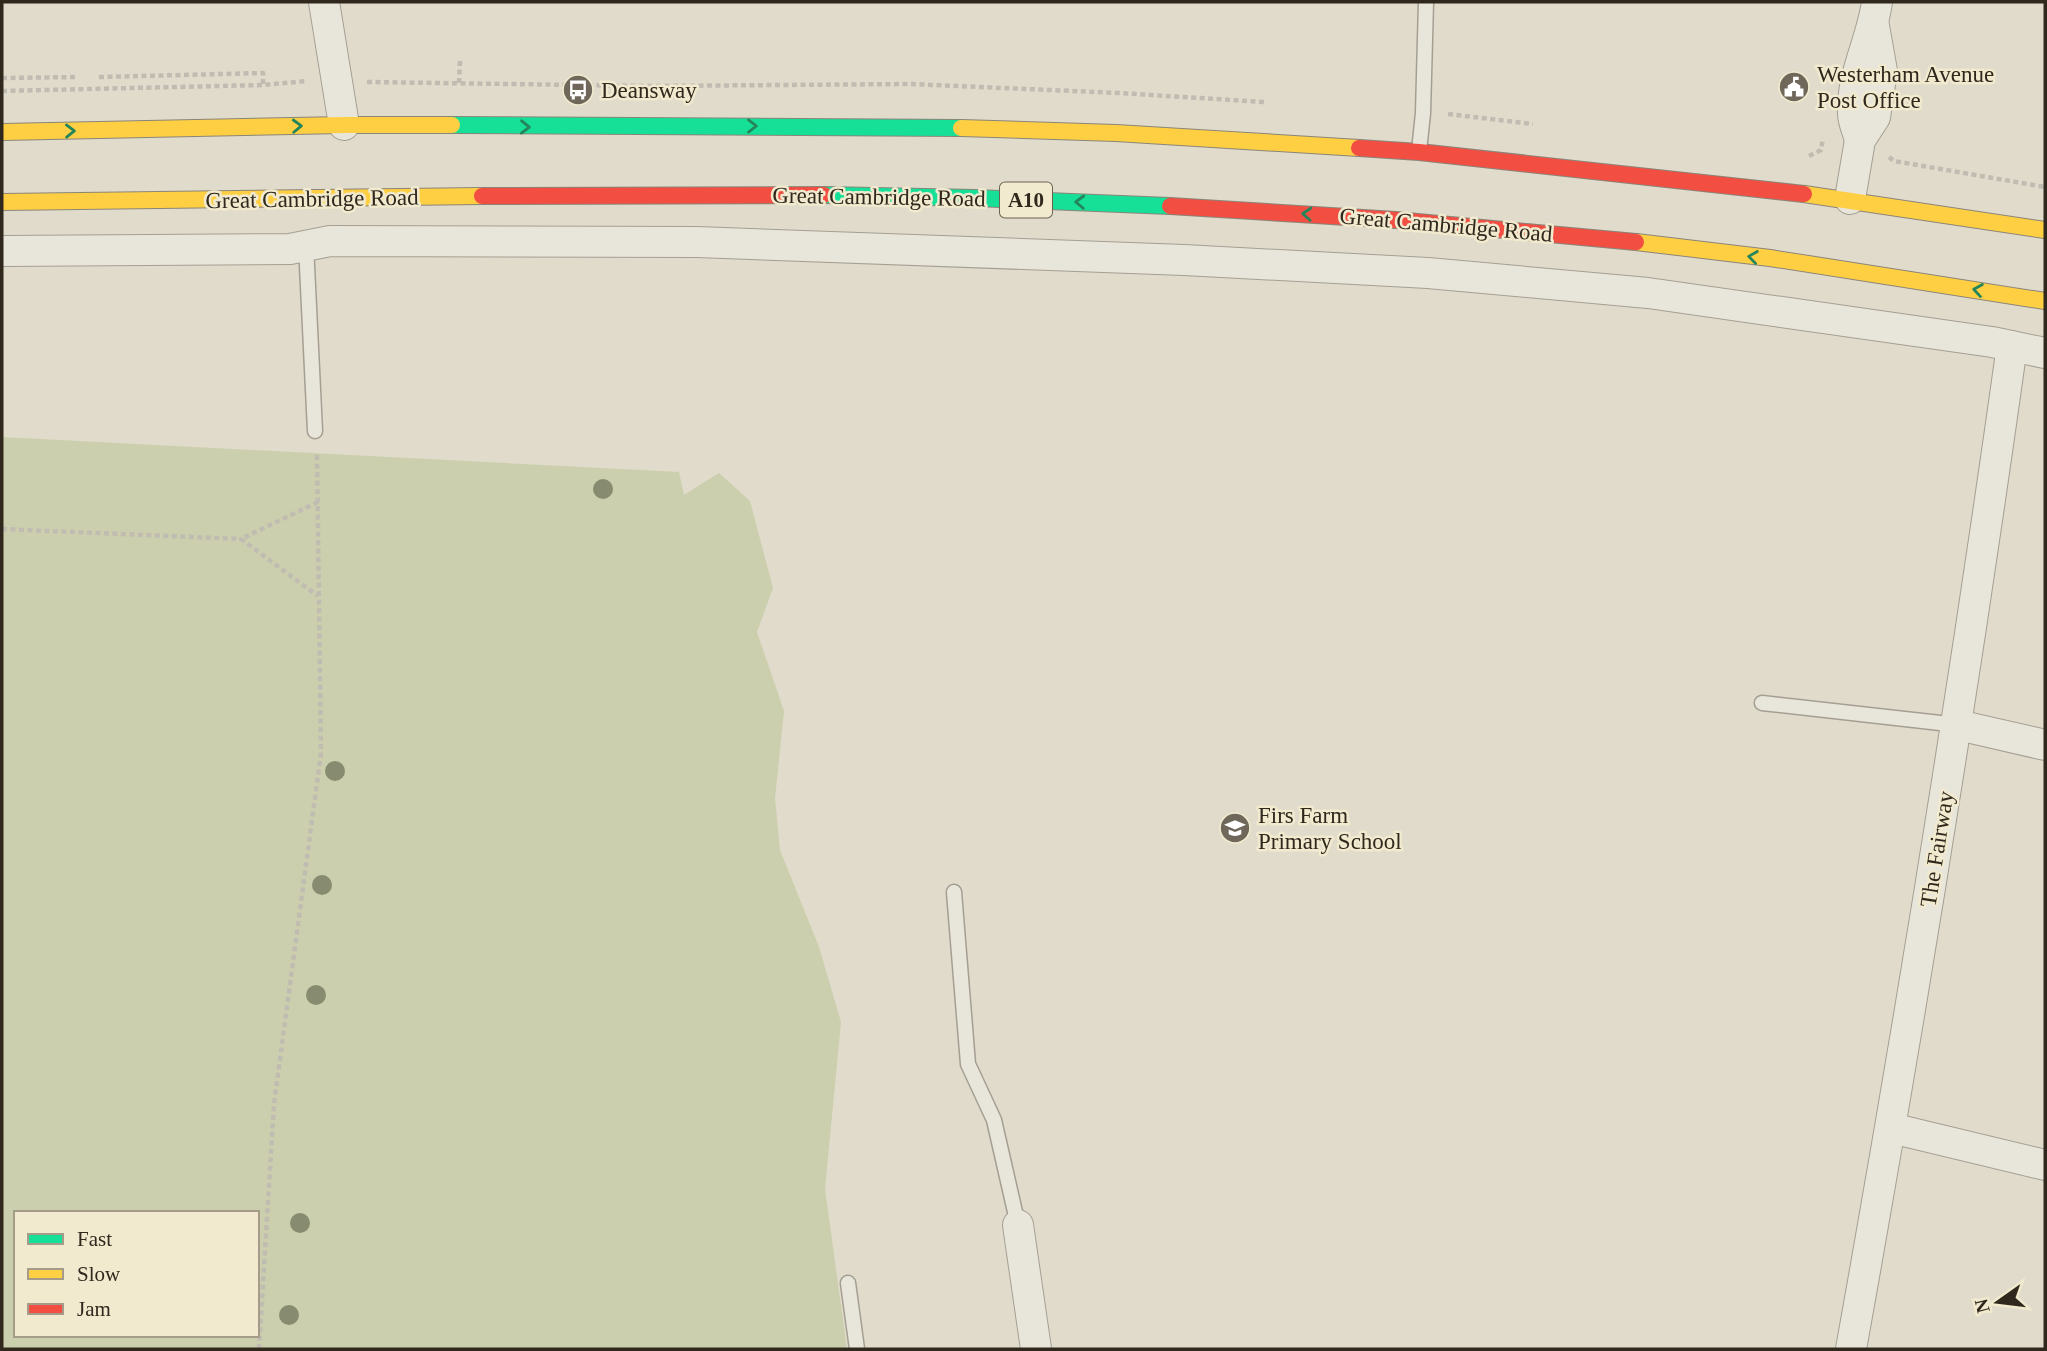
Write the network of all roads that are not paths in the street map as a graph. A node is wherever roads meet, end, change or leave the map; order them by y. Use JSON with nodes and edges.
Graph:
{"nodes":[{"id":1,"x":324,"y":2,"type":"edge"},
{"id":2,"x":1426,"y":2,"type":"edge"},
{"id":3,"x":1875,"y":14,"type":"edge"},
{"id":4,"x":344,"y":125,"type":"junction"},
{"id":5,"x":2,"y":132,"type":"edge"},
{"id":6,"x":1419,"y":152,"type":"junction"},
{"id":7,"x":697,"y":195,"type":"junction"},
{"id":8,"x":1850,"y":199,"type":"junction"},
{"id":9,"x":2,"y":202,"type":"edge"},
{"id":10,"x":2045,"y":230,"type":"edge"},
{"id":11,"x":697,"y":242,"type":"junction"},
{"id":12,"x":306,"y":246,"type":"junction"},
{"id":13,"x":2,"y":251,"type":"edge"},
{"id":14,"x":2045,"y":301,"type":"edge"},
{"id":15,"x":2012,"y":346,"type":"junction"},
{"id":16,"x":2045,"y":353,"type":"edge"},
{"id":17,"x":315,"y":431,"type":"road end"},
{"id":18,"x":1762,"y":703,"type":"dead end"},
{"id":19,"x":1958,"y":724,"type":"junction"},
{"id":20,"x":2045,"y":745,"type":"edge"},
{"id":21,"x":954,"y":892,"type":"dead end"},
{"id":22,"x":1891,"y":1128,"type":"junction"},
{"id":23,"x":2045,"y":1165,"type":"edge"},
{"id":24,"x":1018,"y":1225,"type":"joint"},
{"id":25,"x":848,"y":1283,"type":"dead end"},
{"id":26,"x":858,"y":1349,"type":"edge"},
{"id":27,"x":1036,"y":1349,"type":"edge"},
{"id":28,"x":1852,"y":1349,"type":"edge"}],
"edges":[{"from":1,"to":4,"type":"street"},
{"from":2,"to":6,"type":"lane"},
{"from":3,"to":8,"type":"street"},
{"from":5,"to":4,"type":"highway","one_way":true},
{"from":4,"to":6,"type":"highway","one_way":true},
{"from":6,"to":8,"type":"highway"},
{"from":7,"to":9,"type":"highway","name":"Great Cambridge Road","number":"A10"},
{"from":7,"to":11,"type":"street"},
{"from":14,"to":7,"type":"highway","name":"Great Cambridge Road","number":"A10","one_way":true},
{"from":8,"to":10,"type":"highway"},
{"from":11,"to":12,"type":"street"},
{"from":11,"to":15,"type":"street"},
{"from":12,"to":13,"type":"street"},
{"from":12,"to":17,"type":"lane"},
{"from":15,"to":16,"type":"street"},
{"from":15,"to":19,"type":"street","name":"The Fairway"},
{"from":18,"to":19,"type":"lane"},
{"from":19,"to":20,"type":"street"},
{"from":19,"to":22,"type":"street","name":"The Fairway"},
{"from":21,"to":24,"type":"lane"},
{"from":22,"to":23,"type":"street"},
{"from":22,"to":28,"type":"street","name":"The Fairway"},
{"from":24,"to":27,"type":"street"},
{"from":25,"to":26,"type":"lane"}]}
